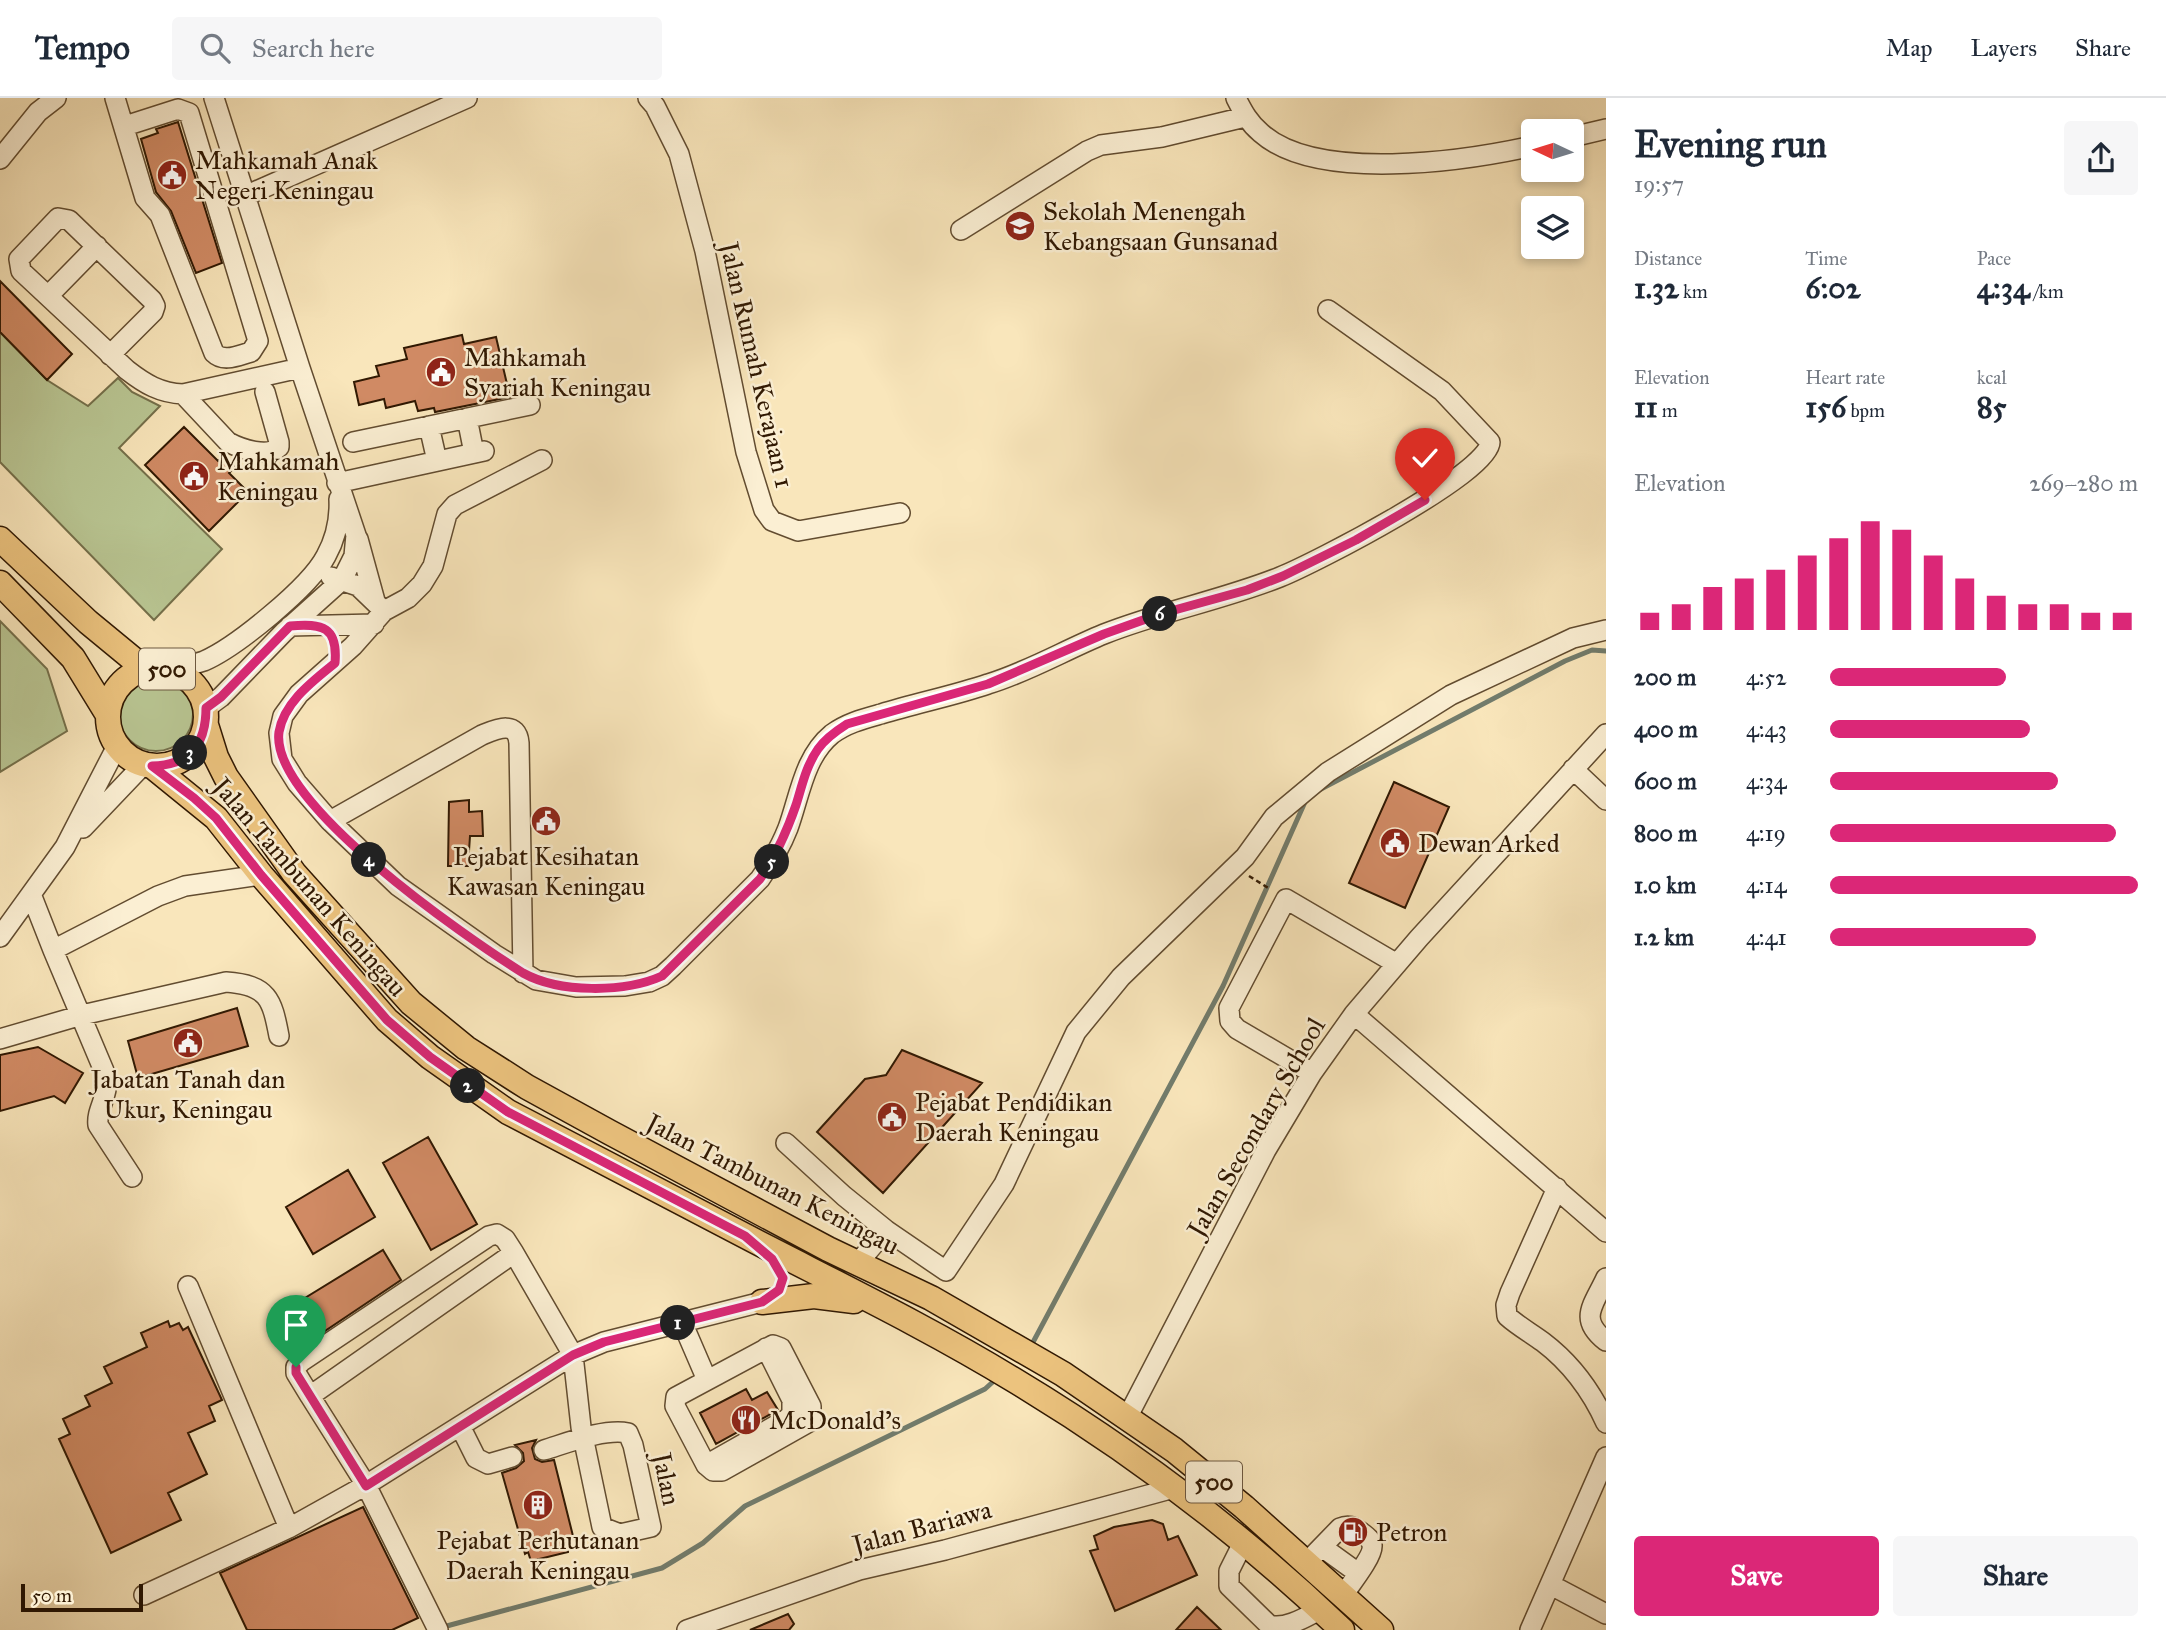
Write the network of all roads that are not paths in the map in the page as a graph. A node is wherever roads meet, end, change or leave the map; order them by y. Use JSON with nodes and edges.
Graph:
{"nodes":[{"id":1,"x":56,"y":98,"type":"edge"},
{"id":2,"x":116,"y":98,"type":"edge"},
{"id":3,"x":214,"y":98,"type":"edge"},
{"id":4,"x":467,"y":98,"type":"edge"},
{"id":5,"x":648,"y":98,"type":"edge"},
{"id":6,"x":1236,"y":98,"type":"edge"},
{"id":7,"x":1245,"y":117,"type":"junction"},
{"id":8,"x":125,"y":126,"type":"junction"},
{"id":9,"x":1606,"y":129,"type":"edge"},
{"id":10,"x":1584,"y":134,"type":"edge"},
{"id":11,"x":1521,"y":148,"type":"edge"},
{"id":12,"x":0,"y":159,"type":"edge"},
{"id":13,"x":245,"y":196,"type":"junction"},
{"id":14,"x":961,"y":230,"type":"dead end"},
{"id":15,"x":97,"y":246,"type":"junction"},
{"id":16,"x":48,"y":296,"type":"junction"},
{"id":17,"x":1328,"y":310,"type":"dead end"},
{"id":18,"x":110,"y":355,"type":"junction"},
{"id":19,"x":300,"y":368,"type":"junction"},
{"id":20,"x":265,"y":392,"type":"dead end"},
{"id":21,"x":183,"y":394,"type":"junction"},
{"id":22,"x":530,"y":405,"type":"dead end"},
{"id":23,"x":467,"y":418,"type":"junction"},
{"id":24,"x":429,"y":426,"type":"junction"},
{"id":25,"x":354,"y":442,"type":"dead end"},
{"id":26,"x":542,"y":460,"type":"dead end"},
{"id":27,"x":438,"y":461,"type":"junction"},
{"id":28,"x":338,"y":485,"type":"junction"},
{"id":29,"x":900,"y":513,"type":"dead end"},
{"id":30,"x":356,"y":535,"type":"junction"},
{"id":31,"x":0,"y":539,"type":"edge"},
{"id":32,"x":313,"y":573,"type":"junction"},
{"id":33,"x":342,"y":580,"type":"junction"},
{"id":34,"x":0,"y":583,"type":"edge"},
{"id":35,"x":378,"y":612,"type":"junction"},
{"id":36,"x":290,"y":626,"type":"junction"},
{"id":37,"x":315,"y":626,"type":"junction"},
{"id":38,"x":1606,"y":630,"type":"edge"},
{"id":39,"x":335,"y":663,"type":"junction"},
{"id":40,"x":153,"y":668,"type":"junction"},
{"id":41,"x":108,"y":715,"type":"junction"},
{"id":42,"x":206,"y":717,"type":"junction"},
{"id":43,"x":1606,"y":734,"type":"edge"},
{"id":44,"x":117,"y":746,"type":"junction"},
{"id":45,"x":148,"y":765,"type":"junction"},
{"id":46,"x":1573,"y":769,"type":"junction"},
{"id":47,"x":1606,"y":800,"type":"edge"},
{"id":48,"x":330,"y":821,"type":"junction"},
{"id":49,"x":65,"y":847,"type":"junction"},
{"id":50,"x":261,"y":875,"type":"junction"},
{"id":51,"x":31,"y":894,"type":"junction"},
{"id":52,"x":0,"y":937,"type":"edge"},
{"id":53,"x":53,"y":950,"type":"junction"},
{"id":54,"x":1397,"y":964,"type":"junction"},
{"id":55,"x":523,"y":973,"type":"junction"},
{"id":56,"x":1354,"y":1014,"type":"junction"},
{"id":57,"x":82,"y":1015,"type":"junction"},
{"id":58,"x":279,"y":1036,"type":"dead end"},
{"id":59,"x":0,"y":1039,"type":"edge"},
{"id":60,"x":1312,"y":1073,"type":"junction"},
{"id":61,"x":786,"y":1143,"type":"dead end"},
{"id":62,"x":132,"y":1177,"type":"dead end"},
{"id":63,"x":1557,"y":1188,"type":"junction"},
{"id":64,"x":886,"y":1230,"type":"junction"},
{"id":65,"x":1606,"y":1232,"type":"edge"},
{"id":66,"x":745,"y":1236,"type":"junction"},
{"id":67,"x":514,"y":1253,"type":"junction"},
{"id":68,"x":858,"y":1263,"type":"junction"},
{"id":69,"x":439,"y":1269,"type":"junction"},
{"id":70,"x":1606,"y":1278,"type":"edge"},
{"id":71,"x":419,"y":1283,"type":"junction"},
{"id":72,"x":188,"y":1286,"type":"dead end"},
{"id":73,"x":454,"y":1295,"type":"junction"},
{"id":74,"x":762,"y":1302,"type":"junction"},
{"id":75,"x":435,"y":1309,"type":"junction"},
{"id":76,"x":898,"y":1315,"type":"junction"},
{"id":77,"x":682,"y":1322,"type":"junction"},
{"id":78,"x":1606,"y":1341,"type":"edge"},
{"id":79,"x":573,"y":1355,"type":"junction"},
{"id":80,"x":706,"y":1380,"type":"junction"},
{"id":81,"x":310,"y":1396,"type":"junction"},
{"id":82,"x":1128,"y":1416,"type":"junction"},
{"id":83,"x":1606,"y":1423,"type":"edge"},
{"id":84,"x":460,"y":1426,"type":"junction"},
{"id":85,"x":583,"y":1439,"type":"junction"},
{"id":86,"x":544,"y":1450,"type":"dead end"},
{"id":87,"x":512,"y":1457,"type":"dead end"},
{"id":88,"x":1606,"y":1457,"type":"edge"},
{"id":89,"x":366,"y":1486,"type":"junction"},
{"id":90,"x":1174,"y":1488,"type":"junction"},
{"id":91,"x":297,"y":1524,"type":"junction"},
{"id":92,"x":1243,"y":1543,"type":"junction"},
{"id":93,"x":1314,"y":1555,"type":"junction"},
{"id":94,"x":1358,"y":1573,"type":"junction"},
{"id":95,"x":1550,"y":1585,"type":"junction"},
{"id":96,"x":1344,"y":1594,"type":"junction"},
{"id":97,"x":144,"y":1595,"type":"dead end"},
{"id":98,"x":1321,"y":1609,"type":"junction"},
{"id":99,"x":1606,"y":1614,"type":"edge"},
{"id":100,"x":435,"y":1624,"type":"edge"},
{"id":101,"x":687,"y":1630,"type":"edge"},
{"id":102,"x":1342,"y":1630,"type":"edge"},
{"id":103,"x":1381,"y":1630,"type":"edge"},
{"id":104,"x":1530,"y":1630,"type":"edge"}],
"edges":[{"from":1,"to":12,"type":"street"},
{"from":2,"to":8,"type":"street"},
{"from":3,"to":13,"type":"street"},
{"from":4,"to":13,"type":"street"},
{"from":5,"to":29,"type":"street","name":"Jalan Rumah Kerajaan 1"},
{"from":6,"to":7,"type":"street"},
{"from":7,"to":11,"type":"street"},
{"from":7,"to":14,"type":"street"},
{"from":8,"to":8,"type":"street"},
{"from":9,"to":10,"type":"street"},
{"from":13,"to":19,"type":"street"},
{"from":15,"to":16,"type":"street"},
{"from":15,"to":16,"type":"street"},
{"from":15,"to":18,"type":"street"},
{"from":16,"to":18,"type":"street"},
{"from":17,"to":55,"type":"street"},
{"from":18,"to":21,"type":"street"},
{"from":19,"to":21,"type":"street"},
{"from":19,"to":28,"type":"street"},
{"from":20,"to":21,"type":"street"},
{"from":22,"to":23,"type":"street"},
{"from":23,"to":24,"type":"street"},
{"from":23,"to":27,"type":"street"},
{"from":24,"to":25,"type":"street"},
{"from":24,"to":27,"type":"street"},
{"from":26,"to":35,"type":"street"},
{"from":27,"to":28,"type":"street"},
{"from":28,"to":30,"type":"street"},
{"from":28,"to":32,"type":"street"},
{"from":30,"to":33,"type":"street"},
{"from":30,"to":35,"type":"street"},
{"from":31,"to":40,"type":"main road","number":"500"},
{"from":32,"to":33,"type":"street"},
{"from":32,"to":40,"type":"street"},
{"from":33,"to":35,"type":"street"},
{"from":33,"to":36,"type":"street"},
{"from":34,"to":41,"type":"main road"},
{"from":35,"to":37,"type":"street"},
{"from":35,"to":39,"type":"street"},
{"from":36,"to":37,"type":"street"},
{"from":36,"to":42,"type":"street"},
{"from":37,"to":39,"type":"street"},
{"from":38,"to":64,"type":"street"},
{"from":39,"to":48,"type":"street"},
{"from":40,"to":41,"type":"main road","number":"500"},
{"from":40,"to":42,"type":"main road","number":"500"},
{"from":41,"to":44,"type":"main road"},
{"from":42,"to":45,"type":"main road","number":"500"},
{"from":42,"to":68,"type":"main road","name":"Jalan Tambunan Keningau","number":"500"},
{"from":43,"to":46,"type":"street","name":"Jalan Secondary School"},
{"from":44,"to":45,"type":"main road","number":"500"},
{"from":44,"to":49,"type":"street"},
{"from":45,"to":49,"type":"street"},
{"from":45,"to":50,"type":"main road","name":"Jalan Tambunan Keningau","number":"500"},
{"from":46,"to":47,"type":"street"},
{"from":46,"to":54,"type":"street","name":"Jalan Secondary School"},
{"from":48,"to":55,"type":"street"},
{"from":48,"to":55,"type":"street"},
{"from":49,"to":51,"type":"street"},
{"from":50,"to":53,"type":"street"},
{"from":50,"to":66,"type":"main road","name":"Jalan Tambunan Keningau","number":"500"},
{"from":51,"to":52,"type":"street"},
{"from":51,"to":53,"type":"street"},
{"from":53,"to":57,"type":"street"},
{"from":54,"to":56,"type":"street","name":"Jalan Secondary School"},
{"from":54,"to":60,"type":"street"},
{"from":56,"to":60,"type":"street","name":"Jalan Secondary School"},
{"from":56,"to":63,"type":"street"},
{"from":57,"to":58,"type":"street"},
{"from":57,"to":59,"type":"street"},
{"from":57,"to":62,"type":"street"},
{"from":60,"to":82,"type":"street","name":"Jalan Secondary School"},
{"from":61,"to":64,"type":"street"},
{"from":63,"to":65,"type":"street"},
{"from":63,"to":83,"type":"street"},
{"from":64,"to":68,"type":"street"},
{"from":66,"to":74,"type":"main road"},
{"from":66,"to":76,"type":"main road","name":"Jalan Tambunan Keningau","number":"500"},
{"from":67,"to":69,"type":"street"},
{"from":67,"to":73,"type":"street"},
{"from":67,"to":79,"type":"street"},
{"from":68,"to":82,"type":"main road","name":"Jalan Tambunan Keningau","number":"500"},
{"from":69,"to":71,"type":"street"},
{"from":69,"to":73,"type":"street"},
{"from":70,"to":78,"type":"street"},
{"from":71,"to":75,"type":"street"},
{"from":71,"to":81,"type":"street"},
{"from":72,"to":91,"type":"street"},
{"from":73,"to":75,"type":"street"},
{"from":74,"to":76,"type":"main road"},
{"from":74,"to":77,"type":"street"},
{"from":75,"to":81,"type":"street"},
{"from":76,"to":90,"type":"main road","name":"Jalan Tambunan Keningau","number":"500"},
{"from":77,"to":79,"type":"street"},
{"from":77,"to":80,"type":"street"},
{"from":79,"to":84,"type":"street"},
{"from":79,"to":85,"type":"street","name":"Jalan"},
{"from":80,"to":80,"type":"street"},
{"from":81,"to":89,"type":"street"},
{"from":82,"to":93,"type":"main road","name":"Jalan Tambunan Keningau","number":"500"},
{"from":84,"to":87,"type":"street"},
{"from":84,"to":89,"type":"street"},
{"from":85,"to":85,"type":"street","name":"Jalan"},
{"from":85,"to":86,"type":"street"},
{"from":88,"to":95,"type":"street"},
{"from":89,"to":91,"type":"street"},
{"from":89,"to":100,"type":"street"},
{"from":90,"to":92,"type":"main road","name":"Jalan Tambunan Keningau","number":"500"},
{"from":90,"to":101,"type":"street","name":"Jalan Bariawa"},
{"from":91,"to":97,"type":"street"},
{"from":92,"to":98,"type":"main road","name":"Jalan Tambunan Keningau","number":"500"},
{"from":92,"to":98,"type":"street"},
{"from":93,"to":94,"type":"street"},
{"from":93,"to":94,"type":"street"},
{"from":93,"to":96,"type":"main road","name":"Jalan Tambunan Keningau","number":"500"},
{"from":94,"to":96,"type":"street"},
{"from":95,"to":99,"type":"street"},
{"from":95,"to":104,"type":"street"},
{"from":96,"to":103,"type":"main road","name":"Jalan Tambunan Keningau","number":"500"},
{"from":98,"to":102,"type":"main road","name":"Jalan Tambunan Keningau","number":"500"}]}
